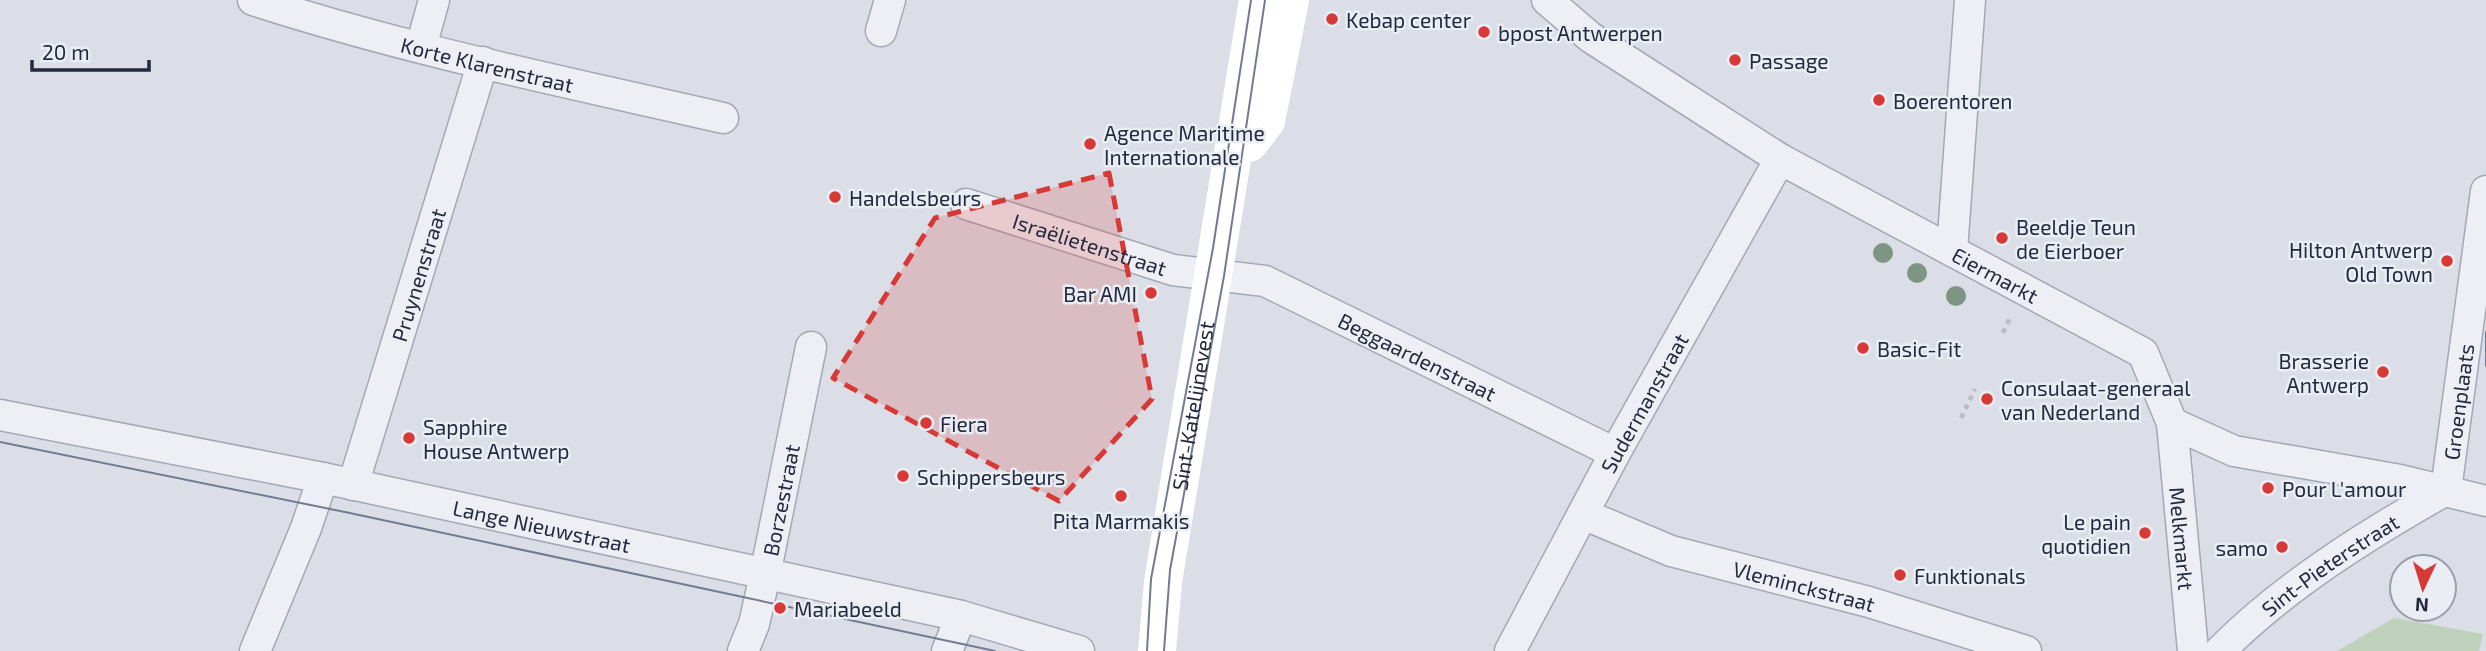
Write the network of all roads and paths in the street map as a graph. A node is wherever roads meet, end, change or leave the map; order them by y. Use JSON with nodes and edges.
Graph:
{"nodes":[{"id":1,"x":253,"y":0,"type":"edge"},
{"id":2,"x":434,"y":0,"type":"edge"},
{"id":3,"x":890,"y":0,"type":"edge"},
{"id":4,"x":1258,"y":0,"type":"edge"},
{"id":5,"x":1290,"y":0,"type":"edge"},
{"id":6,"x":1547,"y":0,"type":"edge"},
{"id":7,"x":1970,"y":0,"type":"edge"},
{"id":8,"x":881,"y":31,"type":"dead end"},
{"id":9,"x":421,"y":47,"type":"junction"},
{"id":10,"x":483,"y":62,"type":"junction"},
{"id":11,"x":723,"y":118,"type":"dead end"},
{"id":12,"x":1780,"y":159,"type":"junction"},
{"id":13,"x":1234,"y":160,"type":"junction"},
{"id":14,"x":2486,"y":191,"type":"edge"},
{"id":15,"x":966,"y":204,"type":"dead end"},
{"id":16,"x":1952,"y":251,"type":"junction"},
{"id":17,"x":1214,"y":275,"type":"junction"},
{"id":18,"x":811,"y":346,"type":"dead end"},
{"id":19,"x":1975,"y":390,"type":"dead end"},
{"id":20,"x":0,"y":415,"type":"edge"},
{"id":21,"x":1961,"y":418,"type":"dead end"},
{"id":22,"x":2172,"y":424,"type":"junction"},
{"id":23,"x":1615,"y":453,"type":"junction"},
{"id":24,"x":323,"y":478,"type":"junction"},
{"id":25,"x":353,"y":485,"type":"junction"},
{"id":26,"x":2446,"y":489,"type":"junction"},
{"id":27,"x":2486,"y":500,"type":"edge"},
{"id":28,"x":1583,"y":514,"type":"junction"},
{"id":29,"x":765,"y":575,"type":"junction"},
{"id":30,"x":961,"y":616,"type":"junction"},
{"id":31,"x":255,"y":651,"type":"edge"},
{"id":32,"x":743,"y":651,"type":"edge"},
{"id":33,"x":947,"y":651,"type":"edge"},
{"id":34,"x":1079,"y":651,"type":"edge"},
{"id":35,"x":1157,"y":651,"type":"edge"},
{"id":36,"x":1510,"y":651,"type":"edge"},
{"id":37,"x":2026,"y":651,"type":"edge"},
{"id":38,"x":2193,"y":651,"type":"edge"},
{"id":39,"x":2220,"y":651,"type":"edge"}],
"edges":[{"from":1,"to":9,"type":"street","name":"Korte Klarenstraat"},
{"from":2,"to":9,"type":"street"},
{"from":3,"to":8,"type":"street"},
{"from":4,"to":13,"type":"street","name":"Sint-Katelijnevest"},
{"from":5,"to":13,"type":"street","name":"Sint-Katelijnevest"},
{"from":6,"to":12,"type":"street","name":"Eiermarkt"},
{"from":7,"to":16,"type":"street"},
{"from":9,"to":10,"type":"street","name":"Korte Klarenstraat"},
{"from":10,"to":11,"type":"street","name":"Korte Klarenstraat"},
{"from":10,"to":25,"type":"street","name":"Pruynenstraat"},
{"from":12,"to":16,"type":"street","name":"Eiermarkt"},
{"from":12,"to":23,"type":"street","name":"Sudermanstraat"},
{"from":13,"to":17,"type":"street","name":"Sint-Katelijnevest"},
{"from":14,"to":26,"type":"street","name":"Groenplaats"},
{"from":15,"to":17,"type":"street","name":"Israëlietenstraat"},
{"from":16,"to":22,"type":"street","name":"Eiermarkt"},
{"from":17,"to":23,"type":"street","name":"Beggaardenstraat"},
{"from":17,"to":35,"type":"street","name":"Sint-Katelijnevest"},
{"from":18,"to":29,"type":"street","name":"Borzestraat"},
{"from":19,"to":21,"type":"path"},
{"from":20,"to":24,"type":"street","name":"Lange Nieuwstraat"},
{"from":22,"to":26,"type":"street"},
{"from":22,"to":38,"type":"street","name":"Melkmarkt"},
{"from":23,"to":28,"type":"street","name":"Sudermanstraat"},
{"from":24,"to":25,"type":"street","name":"Lange Nieuwstraat"},
{"from":24,"to":31,"type":"street"},
{"from":25,"to":29,"type":"street","name":"Lange Nieuwstraat"},
{"from":26,"to":27,"type":"street","name":"Groenplaats"},
{"from":26,"to":39,"type":"street","name":"Sint-Pieterstraat"},
{"from":28,"to":36,"type":"street","name":"Sudermanstraat"},
{"from":28,"to":37,"type":"street","name":"Vleminckstraat"},
{"from":29,"to":30,"type":"street","name":"Lange Nieuwstraat"},
{"from":29,"to":32,"type":"street","name":"Borzestraat"},
{"from":30,"to":33,"type":"street"},
{"from":30,"to":34,"type":"street","name":"Lange Nieuwstraat"}]}
